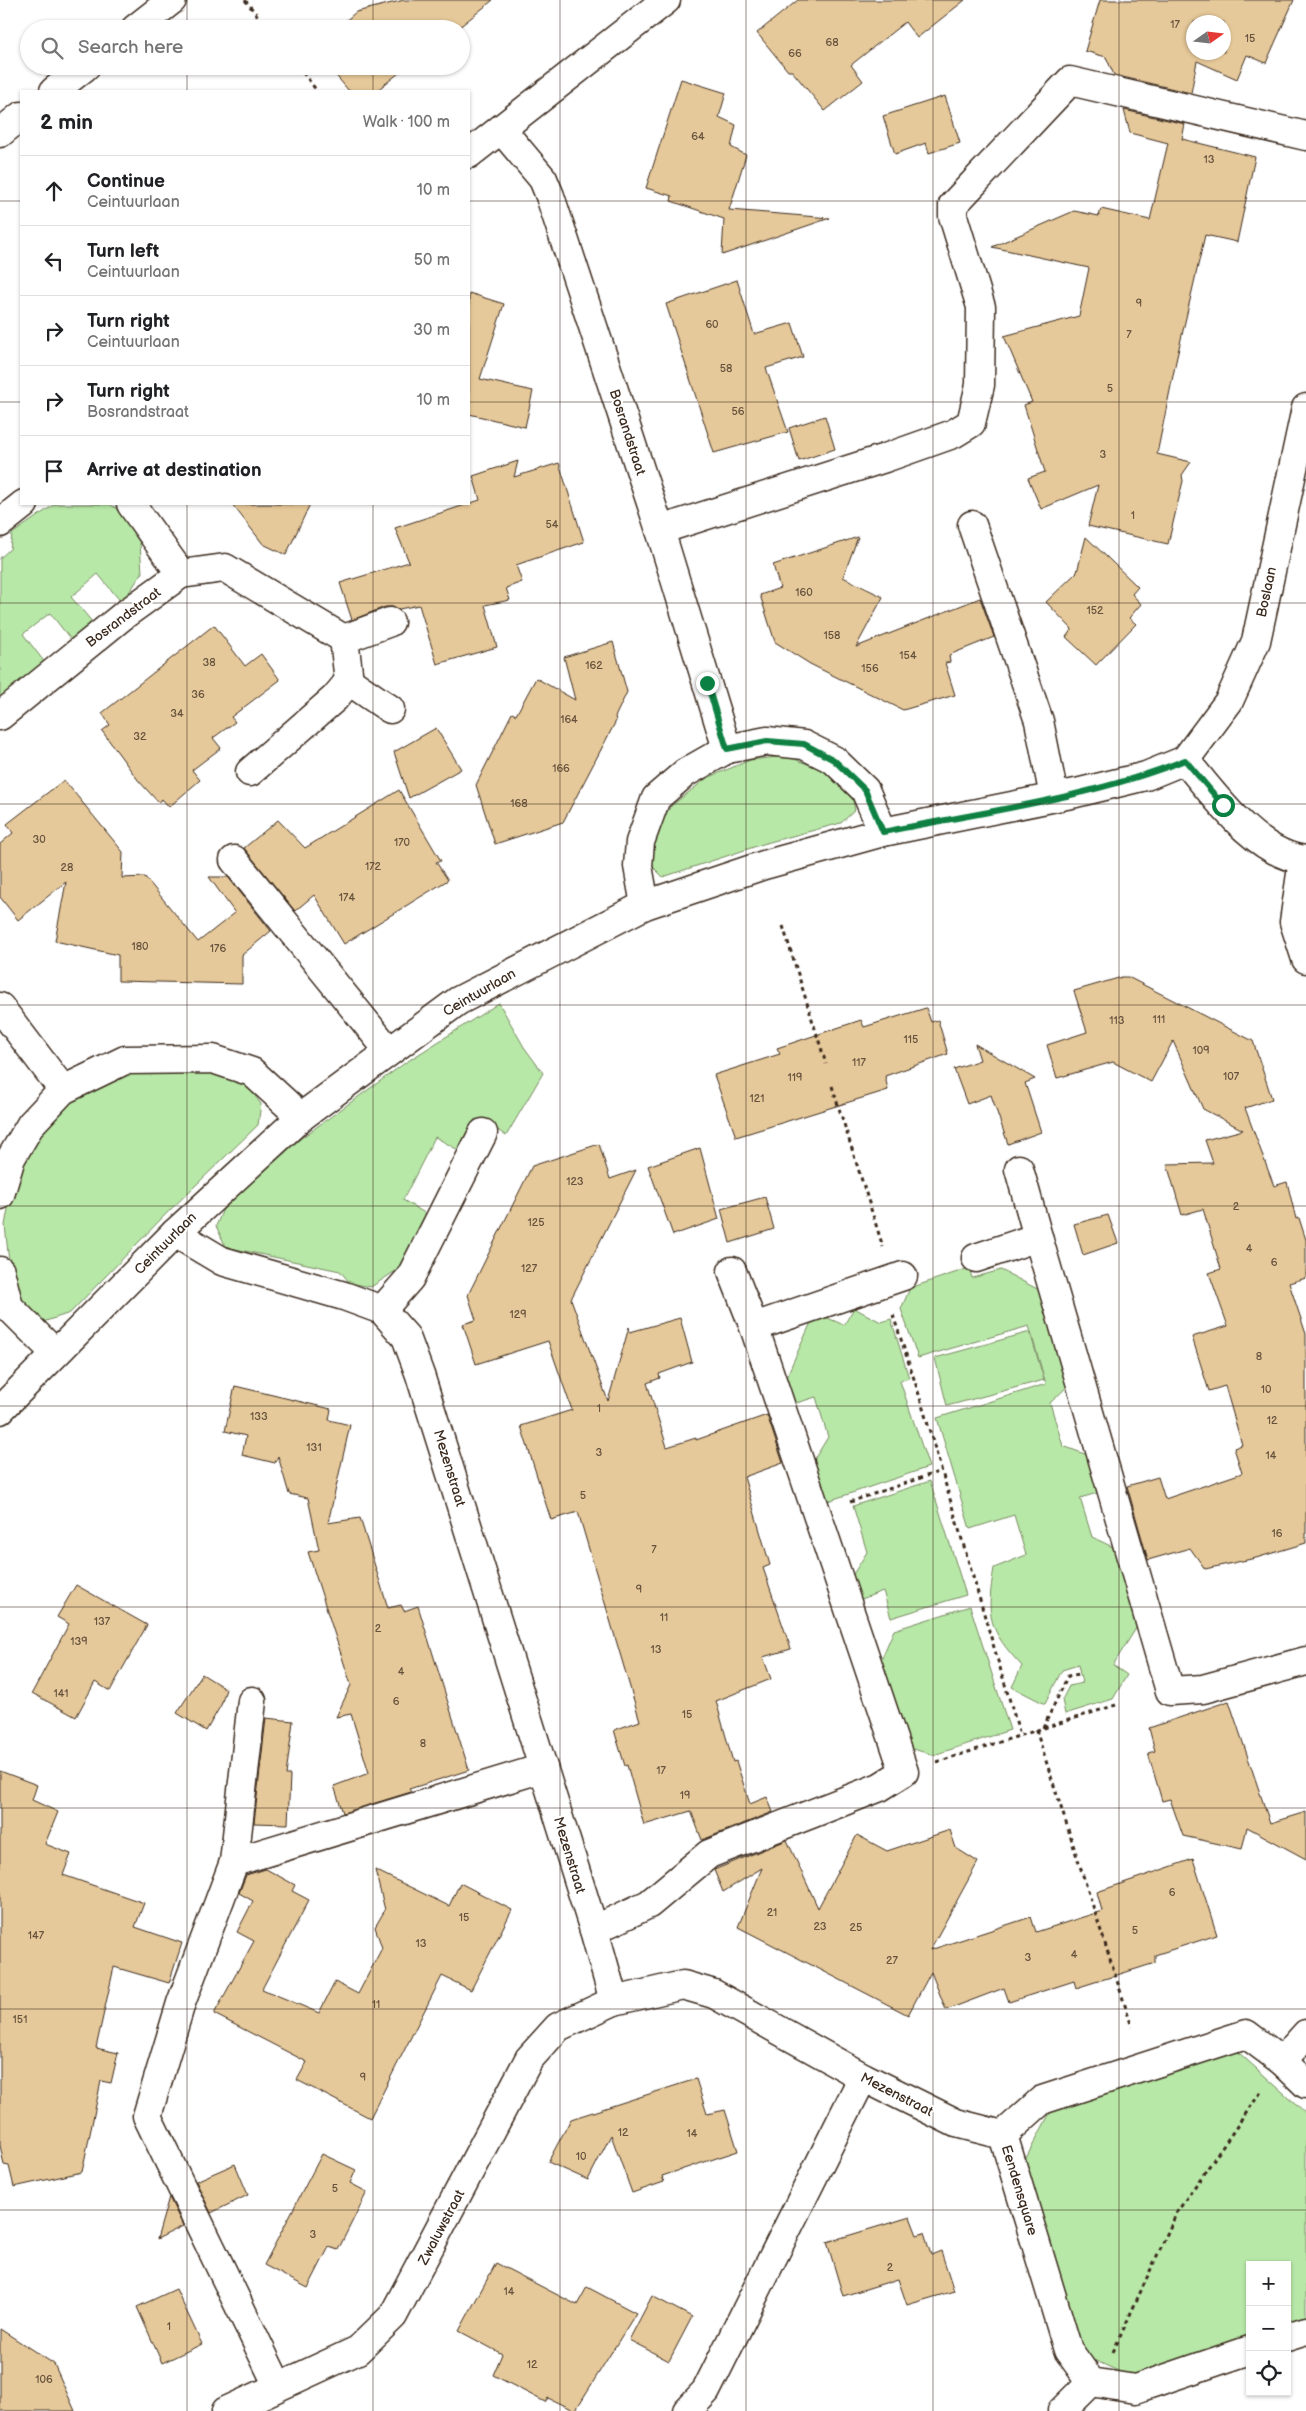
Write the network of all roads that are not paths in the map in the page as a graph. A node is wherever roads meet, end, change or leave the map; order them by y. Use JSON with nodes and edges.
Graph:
{"nodes":[{"id":1,"x":172,"y":0,"type":"edge"},
{"id":2,"x":666,"y":0,"type":"edge"},
{"id":3,"x":146,"y":20,"type":"edge"},
{"id":4,"x":74,"y":75,"type":"edge"},
{"id":5,"x":55,"y":90,"type":"edge"},
{"id":6,"x":20,"y":117,"type":"edge"},
{"id":7,"x":501,"y":129,"type":"junction"},
{"id":8,"x":0,"y":133,"type":"edge"},
{"id":9,"x":1306,"y":136,"type":"edge"},
{"id":10,"x":470,"y":153,"type":"edge"},
{"id":11,"x":1306,"y":408,"type":"edge"},
{"id":12,"x":23,"y":505,"type":"edge"},
{"id":13,"x":131,"y":505,"type":"edge"},
{"id":14,"x":0,"y":523,"type":"edge"},
{"id":15,"x":972,"y":525,"type":"dead end"},
{"id":16,"x":660,"y":530,"type":"junction"},
{"id":17,"x":181,"y":574,"type":"junction"},
{"id":18,"x":390,"y":622,"type":"dead end"},
{"id":19,"x":344,"y":639,"type":"junction"},
{"id":20,"x":349,"y":681,"type":"junction"},
{"id":21,"x":390,"y":709,"type":"dead end"},
{"id":22,"x":0,"y":716,"type":"edge"},
{"id":23,"x":727,"y":749,"type":"junction"},
{"id":24,"x":1185,"y":760,"type":"junction"},
{"id":25,"x":250,"y":772,"type":"dead end"},
{"id":26,"x":1054,"y":797,"type":"junction"},
{"id":27,"x":883,"y":832,"type":"junction"},
{"id":28,"x":234,"y":860,"type":"dead end"},
{"id":29,"x":1304,"y":860,"type":"edge"},
{"id":30,"x":645,"y":905,"type":"junction"},
{"id":31,"x":1306,"y":959,"type":"edge"},
{"id":32,"x":0,"y":1007,"type":"edge"},
{"id":33,"x":389,"y":1051,"type":"junction"},
{"id":34,"x":63,"y":1090,"type":"junction"},
{"id":35,"x":301,"y":1117,"type":"junction"},
{"id":36,"x":483,"y":1133,"type":"dead end"},
{"id":37,"x":1019,"y":1169,"type":"dead end"},
{"id":38,"x":0,"y":1195,"type":"edge"},
{"id":39,"x":175,"y":1233,"type":"junction"},
{"id":40,"x":1038,"y":1237,"type":"junction"},
{"id":41,"x":976,"y":1258,"type":"dead end"},
{"id":42,"x":0,"y":1271,"type":"edge"},
{"id":43,"x":732,"y":1271,"type":"dead end"},
{"id":44,"x":903,"y":1276,"type":"dead end"},
{"id":45,"x":382,"y":1310,"type":"junction"},
{"id":46,"x":754,"y":1327,"type":"junction"},
{"id":47,"x":55,"y":1353,"type":"junction"},
{"id":48,"x":0,"y":1410,"type":"edge"},
{"id":49,"x":1306,"y":1661,"type":"edge"},
{"id":50,"x":252,"y":1701,"type":"dead end"},
{"id":51,"x":543,"y":1768,"type":"junction"},
{"id":52,"x":234,"y":1862,"type":"junction"},
{"id":53,"x":594,"y":1930,"type":"junction"},
{"id":54,"x":614,"y":2001,"type":"junction"},
{"id":55,"x":1306,"y":2034,"type":"edge"},
{"id":56,"x":1275,"y":2072,"type":"junction"},
{"id":57,"x":863,"y":2077,"type":"junction"},
{"id":58,"x":1306,"y":2084,"type":"edge"},
{"id":59,"x":1003,"y":2134,"type":"junction"},
{"id":60,"x":1306,"y":2331,"type":"edge"},
{"id":61,"x":1291,"y":2336,"type":"edge"},
{"id":62,"x":1247,"y":2351,"type":"edge"},
{"id":63,"x":1091,"y":2382,"type":"junction"},
{"id":64,"x":278,"y":2386,"type":"junction"},
{"id":65,"x":226,"y":2411,"type":"edge"},
{"id":66,"x":687,"y":2411,"type":"edge"},
{"id":67,"x":1062,"y":2411,"type":"edge"}],
"edges":[{"from":1,"to":3,"type":"street"},
{"from":2,"to":7,"type":"street"},
{"from":4,"to":5,"type":"street"},
{"from":6,"to":8,"type":"street"},
{"from":7,"to":10,"type":"street"},
{"from":7,"to":16,"type":"street","name":"Bosrandstraat"},
{"from":9,"to":16,"type":"street"},
{"from":11,"to":24,"type":"street","name":"Boslaan"},
{"from":12,"to":14,"type":"street"},
{"from":13,"to":17,"type":"street"},
{"from":15,"to":26,"type":"street"},
{"from":16,"to":23,"type":"street","name":"Bosrandstraat"},
{"from":17,"to":19,"type":"street"},
{"from":17,"to":22,"type":"street","name":"Bosrandstraat"},
{"from":18,"to":19,"type":"street"},
{"from":19,"to":20,"type":"street"},
{"from":20,"to":21,"type":"street"},
{"from":20,"to":25,"type":"street"},
{"from":23,"to":27,"type":"street"},
{"from":23,"to":30,"type":"street"},
{"from":24,"to":26,"type":"street","name":"Ceintuurlaan"},
{"from":24,"to":29,"type":"street"},
{"from":26,"to":27,"type":"street","name":"Ceintuurlaan"},
{"from":27,"to":30,"type":"street","name":"Ceintuurlaan"},
{"from":28,"to":33,"type":"street"},
{"from":29,"to":31,"type":"street"},
{"from":30,"to":33,"type":"street","name":"Ceintuurlaan"},
{"from":32,"to":34,"type":"street"},
{"from":33,"to":35,"type":"street","name":"Ceintuurlaan"},
{"from":34,"to":35,"type":"street"},
{"from":34,"to":38,"type":"street"},
{"from":35,"to":39,"type":"street","name":"Ceintuurlaan"},
{"from":36,"to":45,"type":"street"},
{"from":37,"to":40,"type":"street"},
{"from":39,"to":45,"type":"street","name":"Mezenstraat"},
{"from":39,"to":47,"type":"street","name":"Ceintuurlaan"},
{"from":40,"to":41,"type":"street"},
{"from":40,"to":49,"type":"street"},
{"from":42,"to":47,"type":"street"},
{"from":43,"to":46,"type":"street"},
{"from":44,"to":46,"type":"street"},
{"from":45,"to":51,"type":"street","name":"Mezenstraat"},
{"from":46,"to":53,"type":"street"},
{"from":47,"to":48,"type":"street","name":"Ceintuurlaan"},
{"from":50,"to":52,"type":"street"},
{"from":51,"to":52,"type":"street"},
{"from":51,"to":53,"type":"street","name":"Mezenstraat"},
{"from":52,"to":64,"type":"street"},
{"from":53,"to":54,"type":"street","name":"Mezenstraat"},
{"from":54,"to":57,"type":"street","name":"Mezenstraat"},
{"from":54,"to":64,"type":"street","name":"Zwaluwstraat"},
{"from":55,"to":56,"type":"street"},
{"from":56,"to":58,"type":"street","name":"Eendensquare"},
{"from":56,"to":59,"type":"street","name":"Eendensquare"},
{"from":57,"to":59,"type":"street","name":"Mezenstraat"},
{"from":57,"to":66,"type":"street"},
{"from":59,"to":63,"type":"street","name":"Eendensquare"},
{"from":60,"to":61,"type":"street"},
{"from":62,"to":63,"type":"street"},
{"from":63,"to":67,"type":"street"},
{"from":64,"to":65,"type":"street","name":"Zwaluwstraat"}]}
